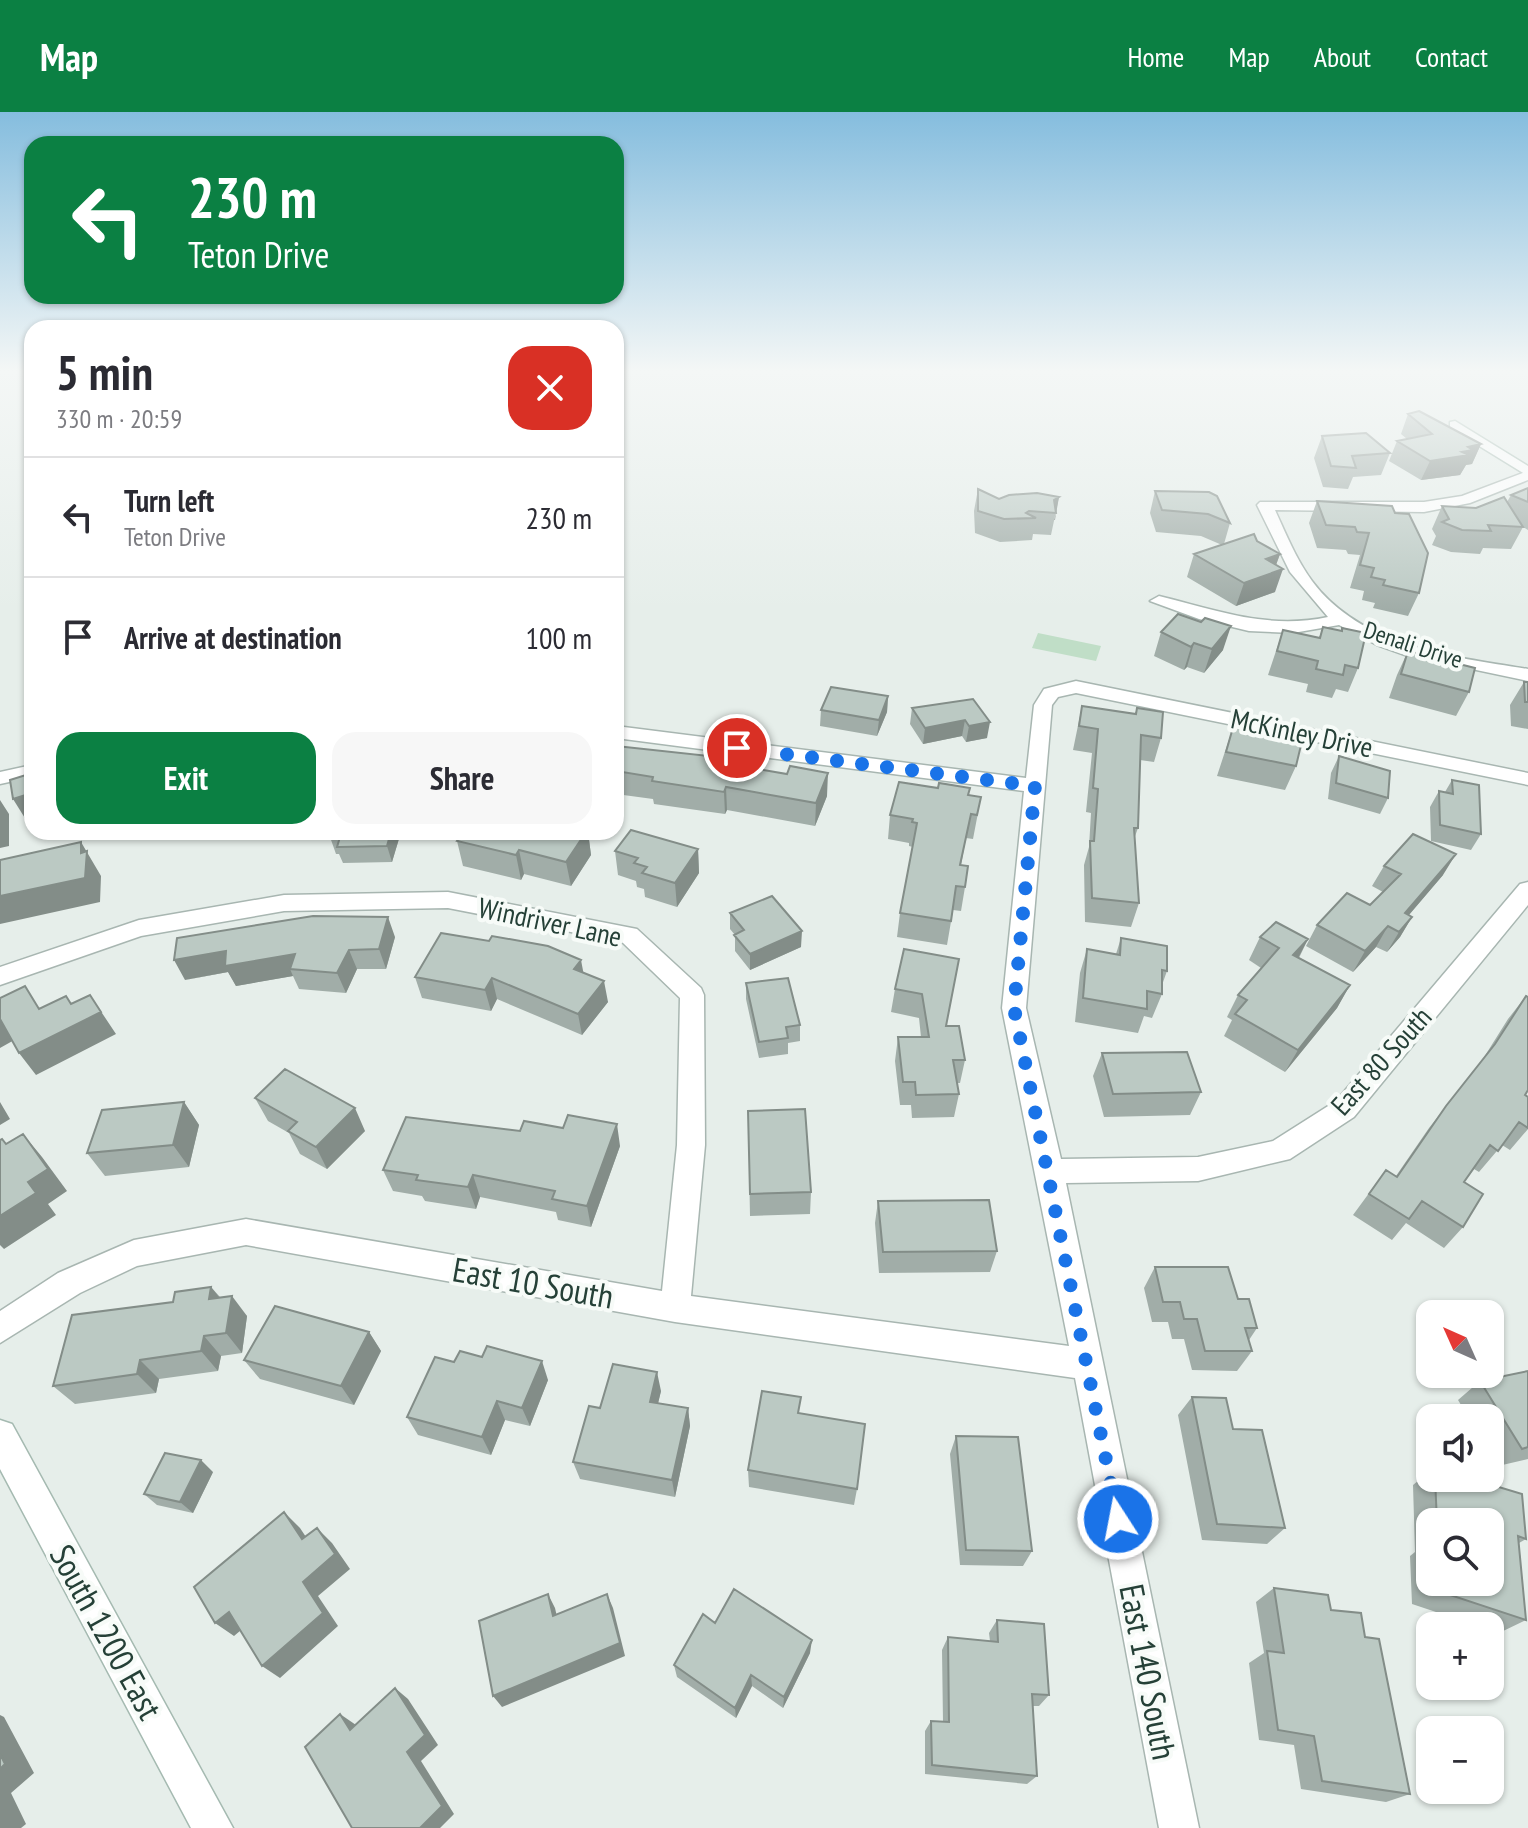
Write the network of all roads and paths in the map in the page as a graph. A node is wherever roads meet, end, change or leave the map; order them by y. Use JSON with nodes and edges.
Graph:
{"nodes":[{"id":1,"x":1491,"y":449,"type":"edge"},
{"id":2,"x":1528,"y":474,"type":"edge"},
{"id":3,"x":1159,"y":601,"type":"dead end"},
{"id":4,"x":1342,"y":619,"type":"junction"},
{"id":5,"x":1528,"y":675,"type":"edge"},
{"id":6,"x":1076,"y":687,"type":"joint"},
{"id":7,"x":624,"y":733,"type":"edge"},
{"id":8,"x":24,"y":773,"type":"edge"},
{"id":9,"x":0,"y":778,"type":"edge"},
{"id":10,"x":1528,"y":779,"type":"edge"},
{"id":11,"x":1035,"y":786,"type":"junction"},
{"id":12,"x":1528,"y":890,"type":"edge"},
{"id":13,"x":0,"y":976,"type":"edge"},
{"id":14,"x":1050,"y":1171,"type":"junction"},
{"id":15,"x":675,"y":1308,"type":"junction"},
{"id":16,"x":0,"y":1328,"type":"edge"},
{"id":17,"x":1087,"y":1364,"type":"junction"},
{"id":18,"x":0,"y":1436,"type":"edge"},
{"id":19,"x":213,"y":1828,"type":"edge"},
{"id":20,"x":1179,"y":1828,"type":"edge"}],
"edges":[{"from":1,"to":2,"type":"street"},
{"from":2,"to":4,"type":"street","name":"Denali Drive"},
{"from":3,"to":4,"type":"street"},
{"from":4,"to":5,"type":"street","name":"Denali Drive"},
{"from":6,"to":10,"type":"street","name":"McKinley Drive"},
{"from":6,"to":11,"type":"street","name":"East 140 South"},
{"from":7,"to":11,"type":"street"},
{"from":8,"to":9,"type":"street"},
{"from":11,"to":14,"type":"street","name":"East 140 South"},
{"from":12,"to":14,"type":"street","name":"East 80 South"},
{"from":13,"to":15,"type":"street","name":"Windriver Lane"},
{"from":14,"to":17,"type":"street","name":"East 140 South"},
{"from":15,"to":16,"type":"street","name":"East 10 South"},
{"from":15,"to":17,"type":"street","name":"East 10 South"},
{"from":17,"to":20,"type":"street","name":"East 140 South"},
{"from":18,"to":19,"type":"street","name":"South 1200 East"}]}
